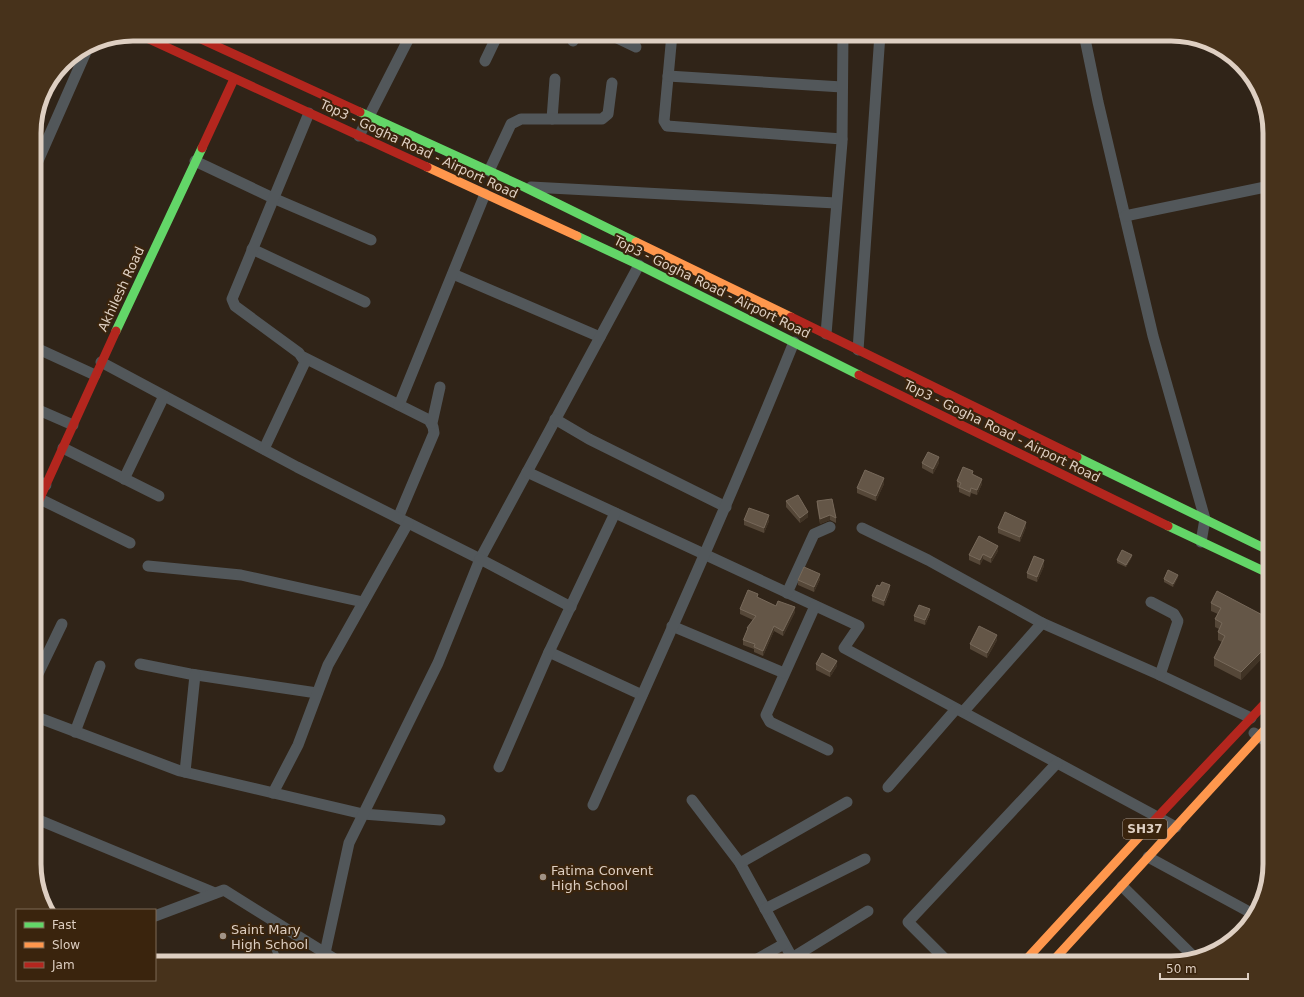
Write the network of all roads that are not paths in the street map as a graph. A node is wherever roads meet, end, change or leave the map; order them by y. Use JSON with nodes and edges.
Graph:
{"nodes":[{"id":1,"x":153,"y":41,"type":"edge"},
{"id":2,"x":205,"y":41,"type":"edge"},
{"id":3,"x":408,"y":41,"type":"edge"},
{"id":4,"x":495,"y":41,"type":"edge"},
{"id":5,"x":624,"y":41,"type":"edge"},
{"id":6,"x":671,"y":41,"type":"edge"},
{"id":7,"x":843,"y":41,"type":"edge"},
{"id":8,"x":880,"y":41,"type":"edge"},
{"id":9,"x":1086,"y":41,"type":"edge"},
{"id":10,"x":636,"y":47,"type":"dead end"},
{"id":11,"x":85,"y":54,"type":"edge"},
{"id":12,"x":485,"y":61,"type":"dead end"},
{"id":13,"x":668,"y":76,"type":"junction"},
{"id":14,"x":234,"y":79,"type":"junction"},
{"id":15,"x":555,"y":79,"type":"dead end"},
{"id":16,"x":612,"y":83,"type":"dead end"},
{"id":17,"x":842,"y":87,"type":"junction"},
{"id":18,"x":309,"y":113,"type":"junction"},
{"id":19,"x":370,"y":116,"type":"junction"},
{"id":20,"x":552,"y":119,"type":"junction"},
{"id":21,"x":359,"y":136,"type":"junction"},
{"id":22,"x":842,"y":140,"type":"junction"},
{"id":23,"x":41,"y":154,"type":"edge"},
{"id":24,"x":194,"y":161,"type":"junction"},
{"id":25,"x":488,"y":171,"type":"junction"},
{"id":26,"x":522,"y":186,"type":"junction"},
{"id":27,"x":1263,"y":187,"type":"edge"},
{"id":28,"x":485,"y":194,"type":"junction"},
{"id":29,"x":273,"y":198,"type":"junction"},
{"id":30,"x":836,"y":203,"type":"junction"},
{"id":31,"x":1125,"y":216,"type":"junction"},
{"id":32,"x":371,"y":240,"type":"dead end"},
{"id":33,"x":252,"y":249,"type":"junction"},
{"id":34,"x":639,"y":265,"type":"junction"},
{"id":35,"x":453,"y":274,"type":"junction"},
{"id":36,"x":365,"y":302,"type":"dead end"},
{"id":37,"x":826,"y":334,"type":"junction"},
{"id":38,"x":600,"y":337,"type":"junction"},
{"id":39,"x":794,"y":342,"type":"junction"},
{"id":40,"x":41,"y":350,"type":"edge"},
{"id":41,"x":858,"y":350,"type":"junction"},
{"id":42,"x":303,"y":357,"type":"junction"},
{"id":43,"x":101,"y":362,"type":"junction"},
{"id":44,"x":95,"y":376,"type":"junction"},
{"id":45,"x":440,"y":387,"type":"dead end"},
{"id":46,"x":164,"y":396,"type":"junction"},
{"id":47,"x":399,"y":405,"type":"junction"},
{"id":48,"x":41,"y":411,"type":"edge"},
{"id":49,"x":555,"y":420,"type":"junction"},
{"id":50,"x":432,"y":424,"type":"junction"},
{"id":51,"x":73,"y":425,"type":"junction"},
{"id":52,"x":63,"y":448,"type":"junction"},
{"id":53,"x":264,"y":450,"type":"junction"},
{"id":54,"x":527,"y":472,"type":"junction"},
{"id":55,"x":124,"y":479,"type":"junction"},
{"id":56,"x":41,"y":482,"type":"edge"},
{"id":57,"x":46,"y":485,"type":"junction"},
{"id":58,"x":160,"y":496,"type":"dead end"},
{"id":59,"x":41,"y":497,"type":"edge"},
{"id":60,"x":41,"y":499,"type":"edge"},
{"id":61,"x":726,"y":507,"type":"junction"},
{"id":62,"x":615,"y":513,"type":"junction"},
{"id":63,"x":1205,"y":519,"type":"junction"},
{"id":64,"x":403,"y":520,"type":"junction"},
{"id":65,"x":830,"y":527,"type":"dead end"},
{"id":66,"x":862,"y":528,"type":"dead end"},
{"id":67,"x":1201,"y":542,"type":"junction"},
{"id":68,"x":130,"y":543,"type":"dead end"},
{"id":69,"x":1263,"y":548,"type":"edge"},
{"id":70,"x":706,"y":555,"type":"junction"},
{"id":71,"x":480,"y":559,"type":"junction"},
{"id":72,"x":148,"y":566,"type":"dead end"},
{"id":73,"x":1263,"y":571,"type":"edge"},
{"id":74,"x":787,"y":593,"type":"junction"},
{"id":75,"x":363,"y":602,"type":"junction"},
{"id":76,"x":1151,"y":602,"type":"dead end"},
{"id":77,"x":815,"y":606,"type":"junction"},
{"id":78,"x":571,"y":607,"type":"junction"},
{"id":79,"x":1042,"y":623,"type":"junction"},
{"id":80,"x":62,"y":624,"type":"dead end"},
{"id":81,"x":672,"y":626,"type":"junction"},
{"id":82,"x":549,"y":652,"type":"junction"},
{"id":83,"x":140,"y":664,"type":"dead end"},
{"id":84,"x":100,"y":666,"type":"dead end"},
{"id":85,"x":41,"y":668,"type":"edge"},
{"id":86,"x":784,"y":673,"type":"junction"},
{"id":87,"x":1160,"y":674,"type":"junction"},
{"id":88,"x":195,"y":675,"type":"junction"},
{"id":89,"x":317,"y":693,"type":"junction"},
{"id":90,"x":642,"y":695,"type":"junction"},
{"id":91,"x":1263,"y":706,"type":"edge"},
{"id":92,"x":959,"y":710,"type":"junction"},
{"id":93,"x":41,"y":719,"type":"edge"},
{"id":94,"x":1248,"y":722,"type":"junction"},
{"id":95,"x":75,"y":732,"type":"junction"},
{"id":96,"x":1263,"y":732,"type":"edge"},
{"id":97,"x":1259,"y":737,"type":"junction"},
{"id":98,"x":1263,"y":740,"type":"edge"},
{"id":99,"x":828,"y":750,"type":"dead end"},
{"id":100,"x":1057,"y":763,"type":"junction"},
{"id":101,"x":499,"y":767,"type":"dead end"},
{"id":102,"x":185,"y":772,"type":"junction"},
{"id":103,"x":888,"y":787,"type":"dead end"},
{"id":104,"x":273,"y":793,"type":"junction"},
{"id":105,"x":692,"y":800,"type":"dead end"},
{"id":106,"x":848,"y":802,"type":"dead end"},
{"id":107,"x":593,"y":805,"type":"dead end"},
{"id":108,"x":363,"y":814,"type":"junction"},
{"id":109,"x":1157,"y":817,"type":"junction"},
{"id":110,"x":440,"y":820,"type":"dead end"},
{"id":111,"x":41,"y":821,"type":"edge"},
{"id":112,"x":1176,"y":827,"type":"junction"},
{"id":113,"x":1148,"y":857,"type":"junction"},
{"id":114,"x":865,"y":859,"type":"dead end"},
{"id":115,"x":740,"y":863,"type":"junction"},
{"id":116,"x":1122,"y":886,"type":"junction"},
{"id":117,"x":215,"y":893,"type":"junction"},
{"id":118,"x":765,"y":909,"type":"junction"},
{"id":119,"x":868,"y":911,"type":"dead end"},
{"id":120,"x":1250,"y":912,"type":"edge"},
{"id":121,"x":156,"y":916,"type":"edge"},
{"id":122,"x":784,"y":944,"type":"junction"},
{"id":123,"x":274,"y":946,"type":"dead end"},
{"id":124,"x":325,"y":953,"type":"junction"},
{"id":125,"x":1191,"y":954,"type":"edge"},
{"id":126,"x":278,"y":956,"type":"edge"},
{"id":127,"x":330,"y":956,"type":"edge"},
{"id":128,"x":763,"y":956,"type":"edge"},
{"id":129,"x":791,"y":956,"type":"edge"},
{"id":130,"x":799,"y":956,"type":"edge"},
{"id":131,"x":942,"y":956,"type":"edge"},
{"id":132,"x":1029,"y":956,"type":"edge"},
{"id":133,"x":1057,"y":956,"type":"edge"}],
"edges":[{"from":1,"to":14,"type":"main road","name":"Top3 - Gogha Road - Airport Road"},
{"from":2,"to":19,"type":"main road","name":"Top3 - Gogha Road - Airport Road"},
{"from":3,"to":19,"type":"street"},
{"from":4,"to":12,"type":"street"},
{"from":5,"to":10,"type":"street"},
{"from":6,"to":13,"type":"street"},
{"from":7,"to":17,"type":"street"},
{"from":8,"to":41,"type":"street"},
{"from":9,"to":31,"type":"street"},
{"from":11,"to":23,"type":"street"},
{"from":13,"to":17,"type":"street"},
{"from":13,"to":22,"type":"street"},
{"from":14,"to":18,"type":"main road","name":"Top3 - Gogha Road - Airport Road"},
{"from":14,"to":24,"type":"main road","name":"Akhilesh Road"},
{"from":15,"to":20,"type":"street"},
{"from":16,"to":20,"type":"street"},
{"from":17,"to":22,"type":"street"},
{"from":18,"to":21,"type":"main road","name":"Top3 - Gogha Road - Airport Road"},
{"from":18,"to":29,"type":"street"},
{"from":19,"to":21,"type":"street"},
{"from":19,"to":25,"type":"main road","name":"Top3 - Gogha Road - Airport Road"},
{"from":20,"to":25,"type":"street"},
{"from":21,"to":28,"type":"main road","name":"Top3 - Gogha Road - Airport Road"},
{"from":22,"to":30,"type":"street"},
{"from":24,"to":29,"type":"street"},
{"from":24,"to":43,"type":"main road","name":"Akhilesh Road"},
{"from":25,"to":26,"type":"main road","name":"Top3 - Gogha Road - Airport Road"},
{"from":26,"to":30,"type":"street"},
{"from":26,"to":37,"type":"main road","name":"Top3 - Gogha Road - Airport Road"},
{"from":27,"to":31,"type":"street"},
{"from":28,"to":34,"type":"main road","name":"Top3 - Gogha Road - Airport Road"},
{"from":28,"to":35,"type":"street"},
{"from":29,"to":32,"type":"street"},
{"from":29,"to":33,"type":"street"},
{"from":30,"to":37,"type":"street"},
{"from":31,"to":63,"type":"street"},
{"from":33,"to":36,"type":"street"},
{"from":33,"to":42,"type":"street"},
{"from":34,"to":38,"type":"street"},
{"from":34,"to":39,"type":"main road","name":"Top3 - Gogha Road - Airport Road"},
{"from":35,"to":38,"type":"street"},
{"from":35,"to":47,"type":"street"},
{"from":37,"to":41,"type":"main road","name":"Top3 - Gogha Road - Airport Road"},
{"from":38,"to":49,"type":"street"},
{"from":39,"to":61,"type":"street"},
{"from":39,"to":67,"type":"main road","name":"Top3 - Gogha Road - Airport Road"},
{"from":40,"to":44,"type":"street"},
{"from":41,"to":63,"type":"main road","name":"Top3 - Gogha Road - Airport Road"},
{"from":42,"to":47,"type":"street"},
{"from":42,"to":53,"type":"street"},
{"from":43,"to":44,"type":"main road","name":"Akhilesh Road"},
{"from":43,"to":46,"type":"street"},
{"from":44,"to":51,"type":"main road","name":"Akhilesh Road"},
{"from":45,"to":50,"type":"street"},
{"from":46,"to":53,"type":"street"},
{"from":46,"to":55,"type":"street"},
{"from":47,"to":50,"type":"street"},
{"from":48,"to":51,"type":"street"},
{"from":49,"to":54,"type":"street"},
{"from":49,"to":61,"type":"street"},
{"from":50,"to":64,"type":"street"},
{"from":51,"to":52,"type":"main road","name":"Akhilesh Road"},
{"from":52,"to":55,"type":"street"},
{"from":52,"to":57,"type":"main road","name":"Akhilesh Road"},
{"from":53,"to":64,"type":"street"},
{"from":54,"to":62,"type":"street"},
{"from":54,"to":71,"type":"street"},
{"from":55,"to":58,"type":"street"},
{"from":56,"to":57,"type":"street"},
{"from":57,"to":59,"type":"main road","name":"Akhilesh Road"},
{"from":60,"to":68,"type":"street"},
{"from":61,"to":70,"type":"street"},
{"from":62,"to":70,"type":"street"},
{"from":62,"to":78,"type":"street"},
{"from":63,"to":67,"type":"street"},
{"from":63,"to":69,"type":"main road","name":"Top3 - Gogha Road - Airport Road"},
{"from":64,"to":71,"type":"street"},
{"from":64,"to":75,"type":"street"},
{"from":65,"to":74,"type":"street"},
{"from":66,"to":79,"type":"street"},
{"from":67,"to":73,"type":"main road","name":"Top3 - Gogha Road - Airport Road"},
{"from":70,"to":74,"type":"street"},
{"from":70,"to":81,"type":"street"},
{"from":71,"to":78,"type":"street"},
{"from":71,"to":108,"type":"street"},
{"from":72,"to":75,"type":"street"},
{"from":74,"to":77,"type":"street"},
{"from":75,"to":89,"type":"street"},
{"from":76,"to":87,"type":"street"},
{"from":77,"to":86,"type":"street"},
{"from":77,"to":92,"type":"street"},
{"from":78,"to":82,"type":"street"},
{"from":79,"to":87,"type":"street"},
{"from":79,"to":92,"type":"street"},
{"from":80,"to":85,"type":"street"},
{"from":81,"to":86,"type":"street"},
{"from":81,"to":90,"type":"street"},
{"from":82,"to":90,"type":"street"},
{"from":82,"to":101,"type":"street"},
{"from":83,"to":88,"type":"street"},
{"from":84,"to":95,"type":"street"},
{"from":86,"to":99,"type":"street"},
{"from":87,"to":94,"type":"street"},
{"from":88,"to":89,"type":"street"},
{"from":88,"to":102,"type":"street"},
{"from":89,"to":104,"type":"street"},
{"from":90,"to":107,"type":"street"},
{"from":91,"to":94,"type":"main road","number":"SH37"},
{"from":92,"to":100,"type":"street"},
{"from":92,"to":103,"type":"street"},
{"from":93,"to":95,"type":"street"},
{"from":94,"to":97,"type":"street"},
{"from":94,"to":109,"type":"main road","number":"SH37"},
{"from":95,"to":102,"type":"street"},
{"from":96,"to":97,"type":"main road","number":"SH37"},
{"from":97,"to":98,"type":"street"},
{"from":97,"to":112,"type":"main road","number":"SH37"},
{"from":100,"to":109,"type":"street"},
{"from":100,"to":131,"type":"street"},
{"from":102,"to":104,"type":"street"},
{"from":104,"to":108,"type":"street"},
{"from":105,"to":115,"type":"street"},
{"from":106,"to":115,"type":"street"},
{"from":108,"to":110,"type":"street"},
{"from":108,"to":124,"type":"street"},
{"from":109,"to":112,"type":"street"},
{"from":109,"to":132,"type":"main road","number":"SH37"},
{"from":111,"to":117,"type":"street"},
{"from":112,"to":113,"type":"main road","number":"SH37"},
{"from":113,"to":116,"type":"main road","number":"SH37"},
{"from":113,"to":120,"type":"street"},
{"from":114,"to":118,"type":"street"},
{"from":115,"to":118,"type":"street"},
{"from":116,"to":125,"type":"street"},
{"from":116,"to":133,"type":"main road","number":"SH37"},
{"from":117,"to":121,"type":"street"},
{"from":117,"to":124,"type":"street"},
{"from":118,"to":122,"type":"street"},
{"from":119,"to":130,"type":"street"},
{"from":122,"to":128,"type":"street"},
{"from":122,"to":129,"type":"street"},
{"from":123,"to":126,"type":"lane"},
{"from":124,"to":127,"type":"street"}]}
